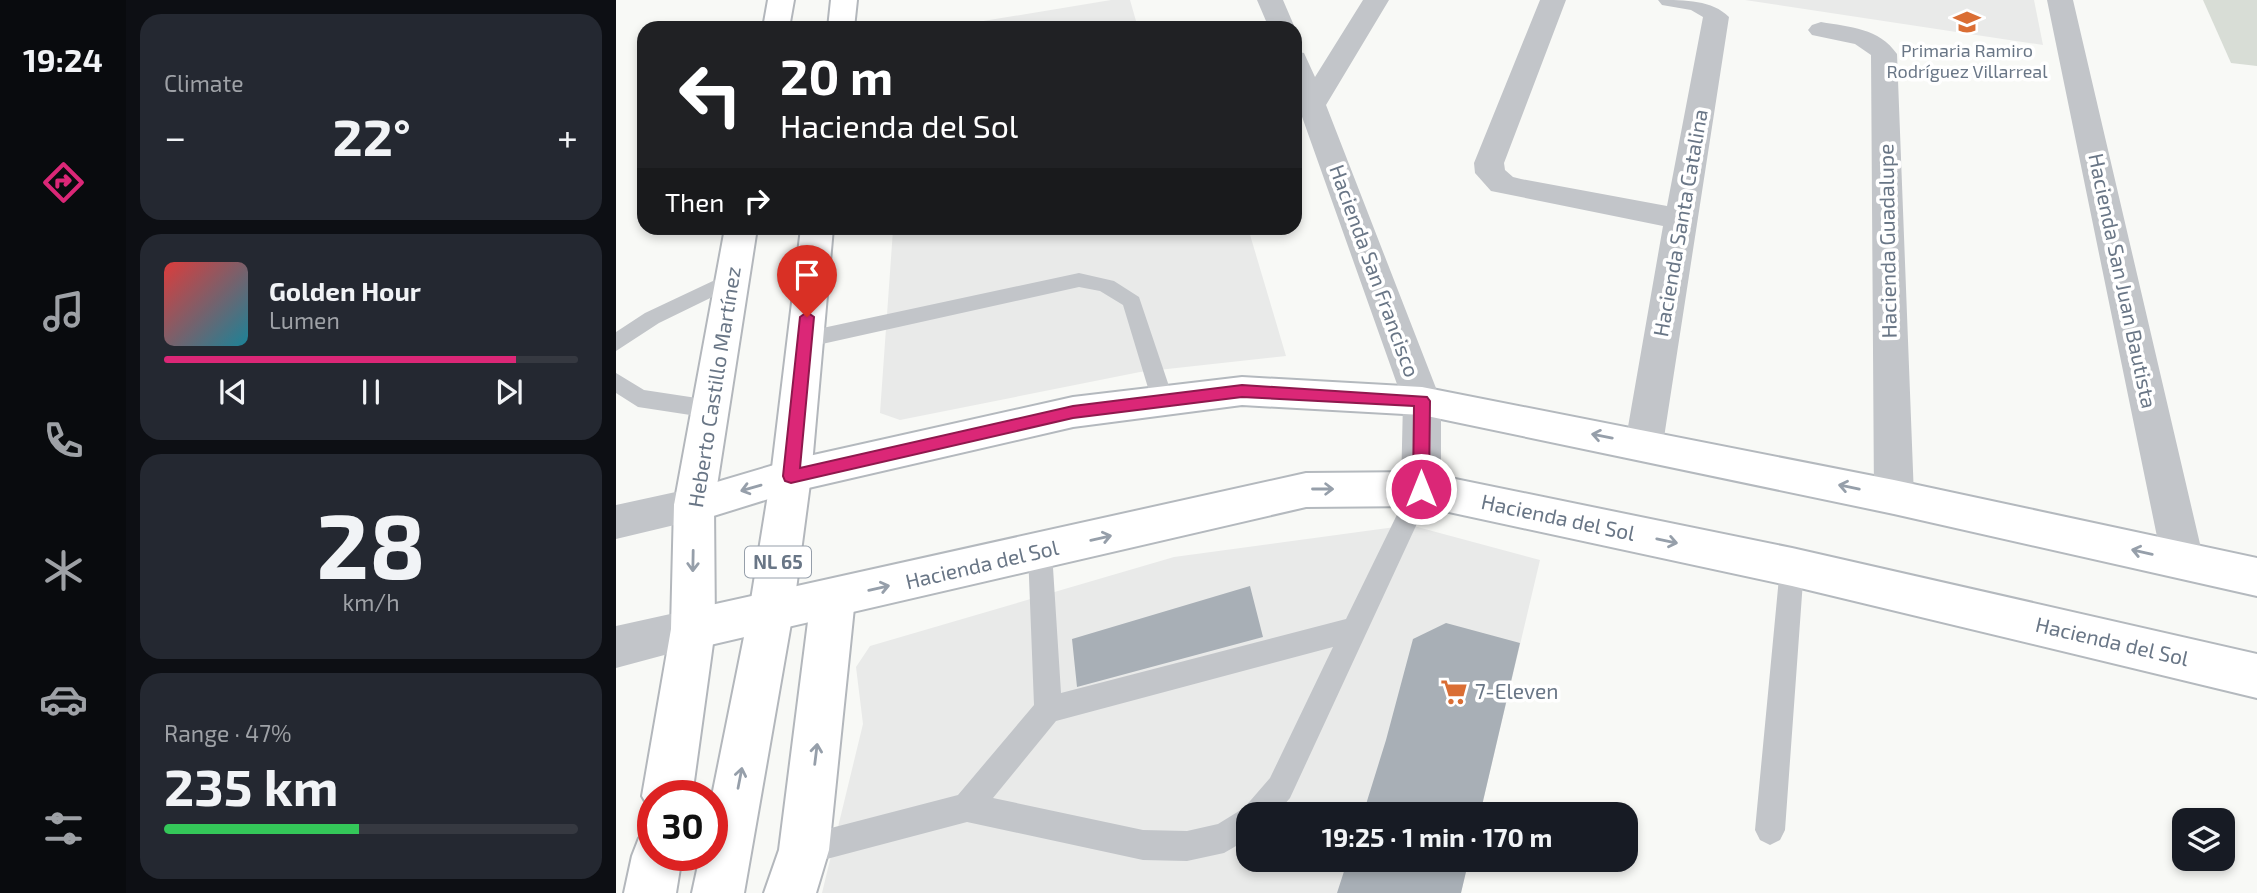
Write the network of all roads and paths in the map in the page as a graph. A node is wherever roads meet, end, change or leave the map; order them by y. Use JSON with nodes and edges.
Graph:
{"nodes":[{"id":1,"x":844,"y":0,"type":"edge"},
{"id":2,"x":1270,"y":0,"type":"edge"},
{"id":3,"x":1376,"y":0,"type":"edge"},
{"id":4,"x":1553,"y":0,"type":"edge"},
{"id":5,"x":1671,"y":0,"type":"edge"},
{"id":6,"x":2060,"y":0,"type":"edge"},
{"id":7,"x":842,"y":21,"type":"edge"},
{"id":8,"x":1279,"y":21,"type":"edge"},
{"id":9,"x":1821,"y":30,"type":"dead end"},
{"id":10,"x":1302,"y":76,"type":"edge"},
{"id":11,"x":1313,"y":103,"type":"junction"},
{"id":12,"x":1680,"y":219,"type":"junction"},
{"id":13,"x":740,"y":235,"type":"edge"},
{"id":14,"x":816,"y":235,"type":"edge"},
{"id":15,"x":733,"y":279,"type":"junction"},
{"id":16,"x":804,"y":340,"type":"junction"},
{"id":17,"x":616,"y":343,"type":"edge"},
{"id":18,"x":616,"y":381,"type":"edge"},
{"id":19,"x":1163,"y":401,"type":"junction"},
{"id":20,"x":1422,"y":401,"type":"junction"},
{"id":21,"x":710,"y":409,"type":"junction"},
{"id":22,"x":1644,"y":444,"type":"junction"},
{"id":23,"x":791,"y":476,"type":"junction"},
{"id":24,"x":1421,"y":489,"type":"junction"},
{"id":25,"x":1894,"y":497,"type":"junction"},
{"id":26,"x":694,"y":505,"type":"junction"},
{"id":27,"x":616,"y":522,"type":"edge"},
{"id":28,"x":1040,"y":552,"type":"junction"},
{"id":29,"x":2183,"y":561,"type":"junction"},
{"id":30,"x":1792,"y":567,"type":"junction"},
{"id":31,"x":2257,"y":577,"type":"edge"},
{"id":32,"x":833,"y":598,"type":"junction"},
{"id":33,"x":771,"y":612,"type":"junction"},
{"id":34,"x":693,"y":629,"type":"junction"},
{"id":35,"x":1355,"y":629,"type":"junction"},
{"id":36,"x":616,"y":647,"type":"edge"},
{"id":37,"x":2257,"y":676,"type":"edge"},
{"id":38,"x":1048,"y":710,"type":"junction"},
{"id":39,"x":669,"y":780,"type":"edge"},
{"id":40,"x":1267,"y":802,"type":"edge"},
{"id":41,"x":967,"y":807,"type":"junction"},
{"id":42,"x":1236,"y":830,"type":"edge"},
{"id":43,"x":1770,"y":830,"type":"dead end"},
{"id":44,"x":804,"y":850,"type":"junction"},
{"id":45,"x":654,"y":871,"type":"edge"},
{"id":46,"x":650,"y":893,"type":"edge"},
{"id":47,"x":718,"y":893,"type":"edge"},
{"id":48,"x":790,"y":893,"type":"edge"}],
"edges":[{"from":1,"to":7,"type":"street"},
{"from":2,"to":8,"type":"street"},
{"from":3,"to":11,"type":"street"},
{"from":4,"to":12,"type":"street"},
{"from":5,"to":12,"type":"street","name":"Hacienda Santa Catalina"},
{"from":6,"to":29,"type":"street","name":"Hacienda San Juan Bautista"},
{"from":9,"to":25,"type":"street","name":"Hacienda Guadalupe"},
{"from":10,"to":11,"type":"street","name":"Hacienda San Francisco"},
{"from":11,"to":20,"type":"street","name":"Hacienda San Francisco"},
{"from":12,"to":22,"type":"street","name":"Hacienda Santa Catalina"},
{"from":13,"to":15,"type":"street","name":"Heberto Castillo Martínez"},
{"from":14,"to":16,"type":"street","number":"NL 65"},
{"from":15,"to":17,"type":"lane"},
{"from":15,"to":21,"type":"street","name":"Heberto Castillo Martínez"},
{"from":16,"to":19,"type":"lane"},
{"from":16,"to":23,"type":"street","number":"NL 65"},
{"from":18,"to":21,"type":"lane"},
{"from":19,"to":20,"type":"street"},
{"from":19,"to":23,"type":"street"},
{"from":22,"to":20,"type":"street","one_way":true},
{"from":20,"to":24,"type":"street","name":"Hacienda San Francisco"},
{"from":21,"to":26,"type":"street","name":"Heberto Castillo Martínez"},
{"from":25,"to":22,"type":"street","one_way":true},
{"from":23,"to":26,"type":"street","one_way":true},
{"from":23,"to":33,"type":"street","number":"NL 65"},
{"from":28,"to":24,"type":"street","name":"Hacienda del Sol","one_way":true},
{"from":24,"to":30,"type":"street","name":"Hacienda del Sol","one_way":true},
{"from":24,"to":35,"type":"lane"},
{"from":29,"to":25,"type":"street","one_way":true},
{"from":26,"to":27,"type":"street"},
{"from":26,"to":34,"type":"street","name":"Heberto Castillo Martínez","one_way":true},
{"from":32,"to":28,"type":"street","name":"Hacienda del Sol","one_way":true},
{"from":28,"to":38,"type":"lane"},
{"from":29,"to":31,"type":"street"},
{"from":30,"to":37,"type":"street","name":"Hacienda del Sol"},
{"from":30,"to":43,"type":"lane"},
{"from":32,"to":33,"type":"street","name":"Hacienda del Sol"},
{"from":44,"to":32,"type":"street","one_way":true},
{"from":33,"to":34,"type":"street","name":"Hacienda del Sol"},
{"from":47,"to":33,"type":"street","number":"NL 65","one_way":true},
{"from":34,"to":36,"type":"street"},
{"from":34,"to":39,"type":"street","name":"Heberto Castillo Martínez"},
{"from":35,"to":38,"type":"lane"},
{"from":35,"to":40,"type":"lane"},
{"from":38,"to":41,"type":"lane"},
{"from":41,"to":42,"type":"lane"},
{"from":41,"to":44,"type":"lane"},
{"from":44,"to":48,"type":"street"},
{"from":45,"to":46,"type":"street"}]}
